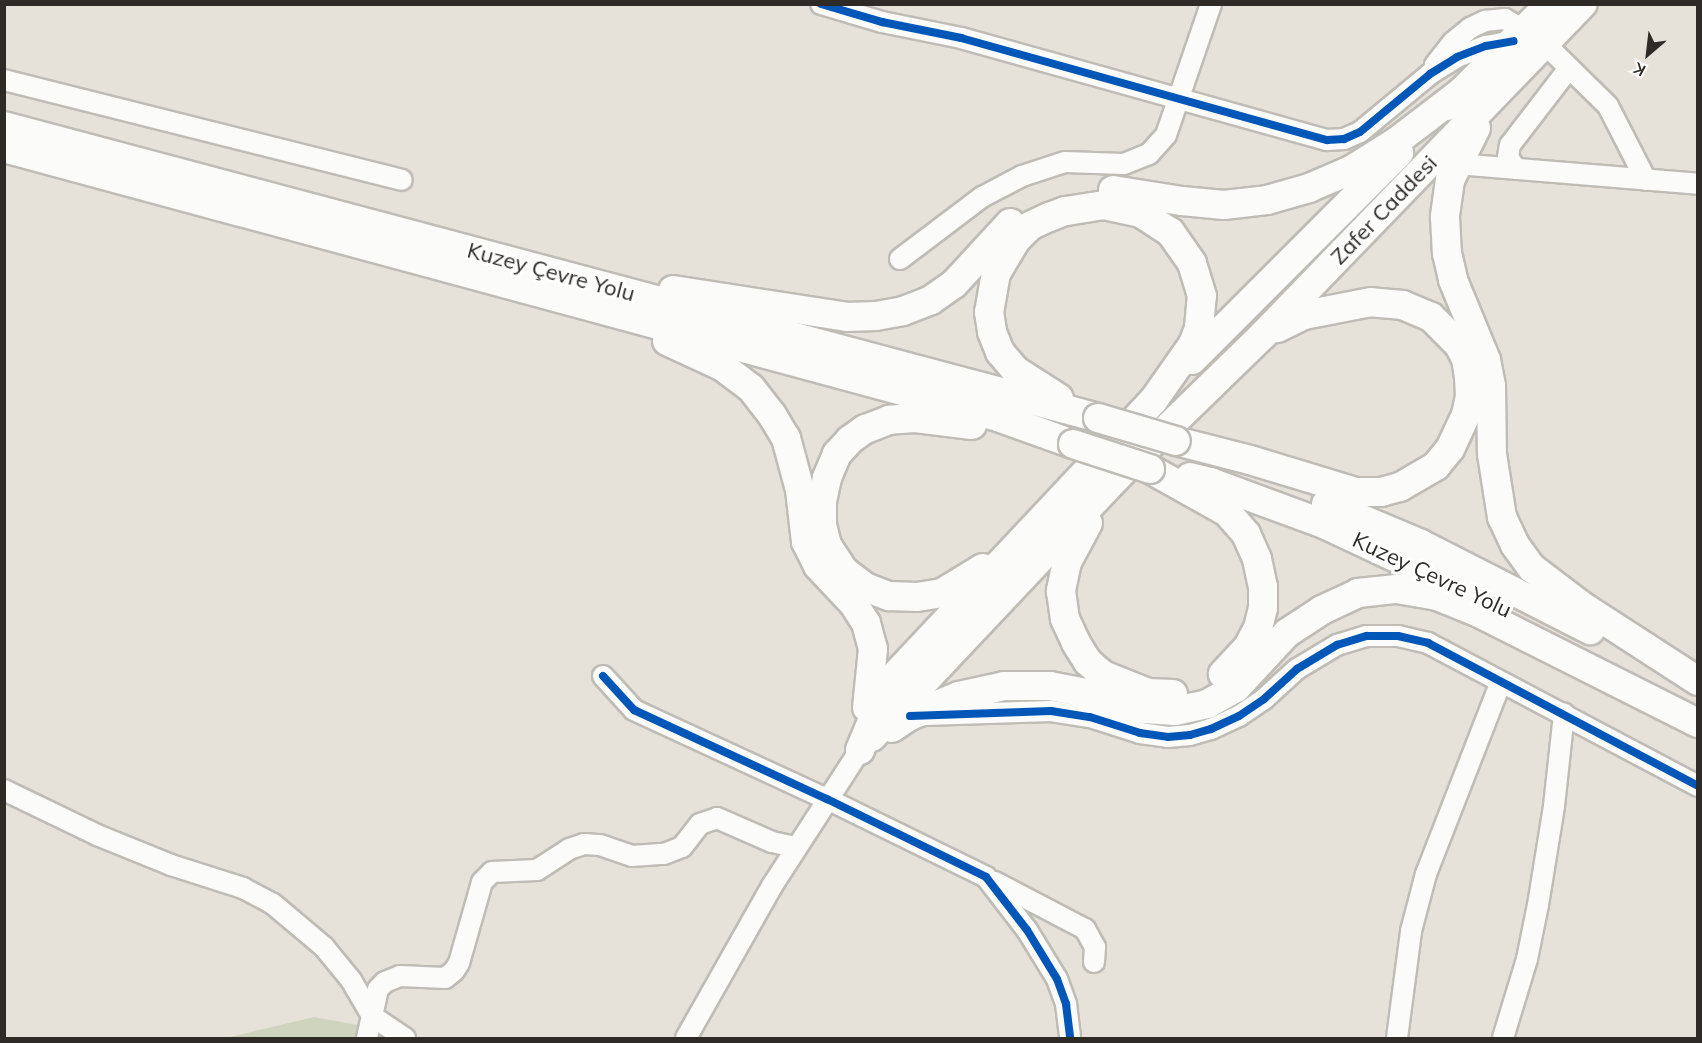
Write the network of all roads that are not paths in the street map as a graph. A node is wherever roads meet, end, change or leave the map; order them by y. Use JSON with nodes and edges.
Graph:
{"nodes":[{"id":1,"x":821,"y":4,"type":"edge"},
{"id":2,"x":1210,"y":4,"type":"edge"},
{"id":3,"x":1550,"y":4,"type":"edge"},
{"id":4,"x":1583,"y":4,"type":"edge"},
{"id":5,"x":1528,"y":39,"type":"junction"},
{"id":6,"x":1569,"y":68,"type":"junction"},
{"id":7,"x":4,"y":80,"type":"edge"},
{"id":8,"x":1499,"y":91,"type":"junction"},
{"id":9,"x":1461,"y":93,"type":"junction"},
{"id":10,"x":1179,"y":101,"type":"junction"},
{"id":11,"x":4,"y":126,"type":"edge"},
{"id":12,"x":4,"y":148,"type":"edge"},
{"id":13,"x":1457,"y":164,"type":"junction"},
{"id":14,"x":1516,"y":169,"type":"junction"},
{"id":15,"x":402,"y":180,"type":"dead end"},
{"id":16,"x":1646,"y":180,"type":"junction"},
{"id":17,"x":1698,"y":184,"type":"edge"},
{"id":18,"x":900,"y":259,"type":"dead end"},
{"id":19,"x":555,"y":285,"type":"junction"},
{"id":20,"x":1263,"y":335,"type":"junction"},
{"id":21,"x":1153,"y":401,"type":"junction"},
{"id":22,"x":1098,"y":418,"type":"junction"},
{"id":23,"x":1176,"y":441,"type":"junction"},
{"id":24,"x":1073,"y":444,"type":"junction"},
{"id":25,"x":1150,"y":469,"type":"junction"},
{"id":26,"x":1116,"y":478,"type":"junction"},
{"id":27,"x":1025,"y":537,"type":"junction"},
{"id":28,"x":603,"y":676,"type":"dead end"},
{"id":29,"x":1698,"y":681,"type":"edge"},
{"id":30,"x":1501,"y":682,"type":"junction"},
{"id":31,"x":1698,"y":694,"type":"edge"},
{"id":32,"x":1564,"y":714,"type":"junction"},
{"id":33,"x":910,"y":716,"type":"junction"},
{"id":34,"x":1698,"y":722,"type":"edge"},
{"id":35,"x":860,"y":750,"type":"junction"},
{"id":36,"x":1698,"y":786,"type":"edge"},
{"id":37,"x":4,"y":790,"type":"edge"},
{"id":38,"x":827,"y":799,"type":"junction"},
{"id":39,"x":796,"y":847,"type":"junction"},
{"id":40,"x":986,"y":877,"type":"junction"},
{"id":41,"x":1094,"y":962,"type":"dead end"},
{"id":42,"x":372,"y":1016,"type":"junction"},
{"id":43,"x":367,"y":1038,"type":"edge"},
{"id":44,"x":405,"y":1038,"type":"edge"},
{"id":45,"x":686,"y":1038,"type":"edge"},
{"id":46,"x":1070,"y":1038,"type":"edge"},
{"id":47,"x":1397,"y":1038,"type":"edge"},
{"id":48,"x":1503,"y":1038,"type":"edge"}],
"edges":[{"from":1,"to":10,"type":"street"},
{"from":2,"to":10,"type":"street"},
{"from":3,"to":5,"type":"highway","name":"Zafer Caddesi"},
{"from":4,"to":5,"type":"highway","name":"Zafer Caddesi"},
{"from":5,"to":6,"type":"street"},
{"from":5,"to":8,"type":"highway","name":"Zafer Caddesi"},
{"from":5,"to":9,"type":"highway","name":"Zafer Caddesi"},
{"from":5,"to":10,"type":"street"},
{"from":6,"to":14,"type":"street"},
{"from":6,"to":16,"type":"street"},
{"from":7,"to":15,"type":"street"},
{"from":8,"to":13,"type":"highway"},
{"from":8,"to":20,"type":"highway","name":"Zafer Caddesi"},
{"from":9,"to":19,"type":"highway"},
{"from":9,"to":21,"type":"highway","name":"Zafer Caddesi"},
{"from":10,"to":18,"type":"street"},
{"from":11,"to":19,"type":"highway","name":"Kuzey Çevre Yolu"},
{"from":12,"to":19,"type":"highway","name":"Kuzey Çevre Yolu"},
{"from":13,"to":14,"type":"street"},
{"from":13,"to":29,"type":"highway"},
{"from":14,"to":16,"type":"street"},
{"from":16,"to":17,"type":"street"},
{"from":19,"to":22,"type":"highway","name":"Kuzey Çevre Yolu"},
{"from":19,"to":24,"type":"highway","name":"Kuzey Çevre Yolu"},
{"from":19,"to":35,"type":"highway"},
{"from":20,"to":23,"type":"highway"},
{"from":20,"to":26,"type":"highway","name":"Zafer Caddesi"},
{"from":21,"to":22,"type":"highway"},
{"from":21,"to":27,"type":"highway"},
{"from":22,"to":23,"type":"highway","bridge":true},
{"from":23,"to":31,"type":"highway","name":"Kuzey Çevre Yolu"},
{"from":24,"to":25,"type":"highway","bridge":true},
{"from":24,"to":27,"type":"highway"},
{"from":25,"to":26,"type":"highway"},
{"from":25,"to":34,"type":"highway","name":"Kuzey Çevre Yolu"},
{"from":26,"to":35,"type":"highway"},
{"from":27,"to":35,"type":"highway"},
{"from":28,"to":38,"type":"street"},
{"from":30,"to":32,"type":"street"},
{"from":30,"to":33,"type":"street"},
{"from":30,"to":47,"type":"street"},
{"from":32,"to":36,"type":"street"},
{"from":32,"to":48,"type":"street"},
{"from":33,"to":34,"type":"highway"},
{"from":33,"to":35,"type":"highway"},
{"from":35,"to":38,"type":"street"},
{"from":37,"to":42,"type":"street"},
{"from":38,"to":39,"type":"street"},
{"from":38,"to":40,"type":"street"},
{"from":39,"to":42,"type":"street"},
{"from":39,"to":45,"type":"street"},
{"from":40,"to":41,"type":"street"},
{"from":40,"to":46,"type":"street"},
{"from":42,"to":43,"type":"street"},
{"from":42,"to":44,"type":"street"}]}
